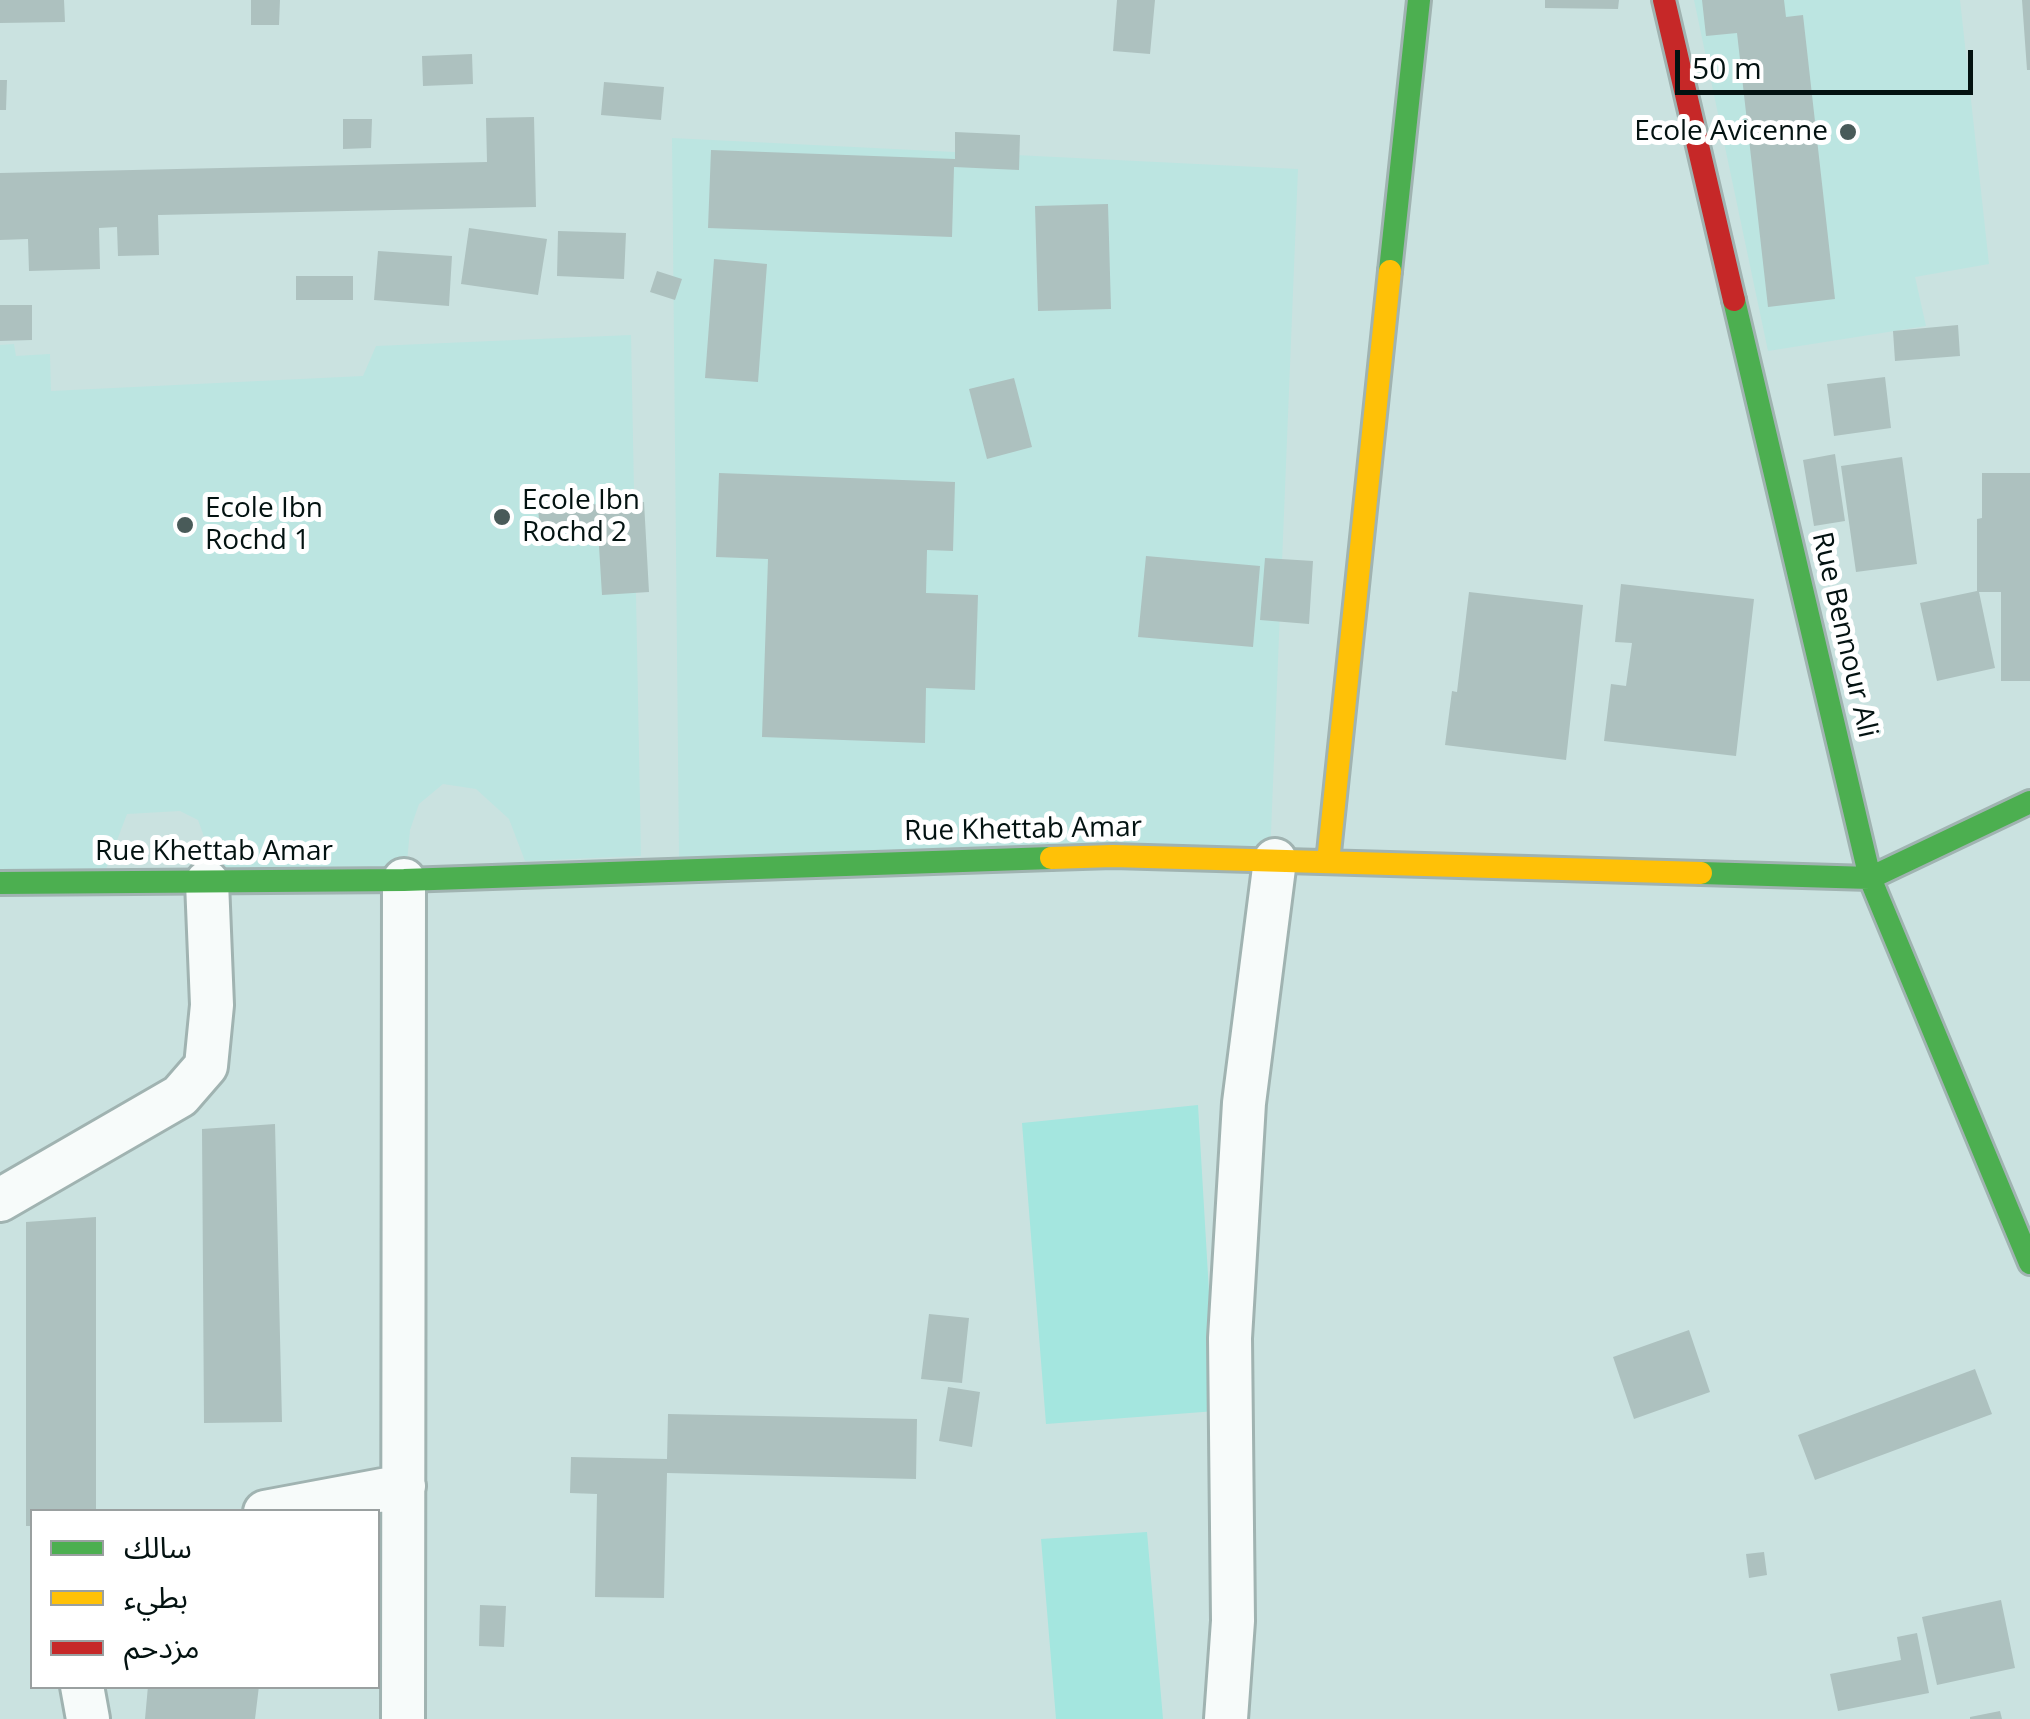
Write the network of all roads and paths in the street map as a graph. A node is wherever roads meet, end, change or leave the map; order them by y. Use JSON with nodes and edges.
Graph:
{"nodes":[{"id":1,"x":1418,"y":0,"type":"edge"},
{"id":2,"x":1664,"y":0,"type":"edge"},
{"id":3,"x":2030,"y":802,"type":"edge"},
{"id":4,"x":1275,"y":860,"type":"junction"},
{"id":5,"x":1328,"y":862,"type":"junction"},
{"id":6,"x":1870,"y":878,"type":"junction"},
{"id":7,"x":404,"y":880,"type":"junction"},
{"id":8,"x":208,"y":882,"type":"junction"},
{"id":9,"x":0,"y":884,"type":"edge"},
{"id":10,"x":0,"y":1200,"type":"edge"},
{"id":11,"x":2030,"y":1263,"type":"edge"},
{"id":12,"x":404,"y":1486,"type":"junction"},
{"id":13,"x":281,"y":1509,"type":"edge"},
{"id":14,"x":83,"y":1689,"type":"edge"},
{"id":15,"x":88,"y":1719,"type":"edge"},
{"id":16,"x":403,"y":1719,"type":"edge"},
{"id":17,"x":1226,"y":1719,"type":"edge"}],
"edges":[{"from":1,"to":5,"type":"street"},
{"from":2,"to":6,"type":"street","name":"Rue Bennour Ali"},
{"from":3,"to":6,"type":"street","name":"Rue Khettab Amar"},
{"from":4,"to":5,"type":"street","name":"Rue Khettab Amar"},
{"from":4,"to":7,"type":"street","name":"Rue Khettab Amar"},
{"from":4,"to":17,"type":"street"},
{"from":5,"to":6,"type":"street","name":"Rue Khettab Amar"},
{"from":6,"to":11,"type":"street","name":"Rue Bennour Ali"},
{"from":7,"to":8,"type":"street","name":"Rue Khettab Amar"},
{"from":7,"to":12,"type":"street"},
{"from":8,"to":9,"type":"street","name":"Rue Khettab Amar"},
{"from":8,"to":10,"type":"street"},
{"from":12,"to":13,"type":"street"},
{"from":12,"to":16,"type":"street"},
{"from":14,"to":15,"type":"street"}]}
